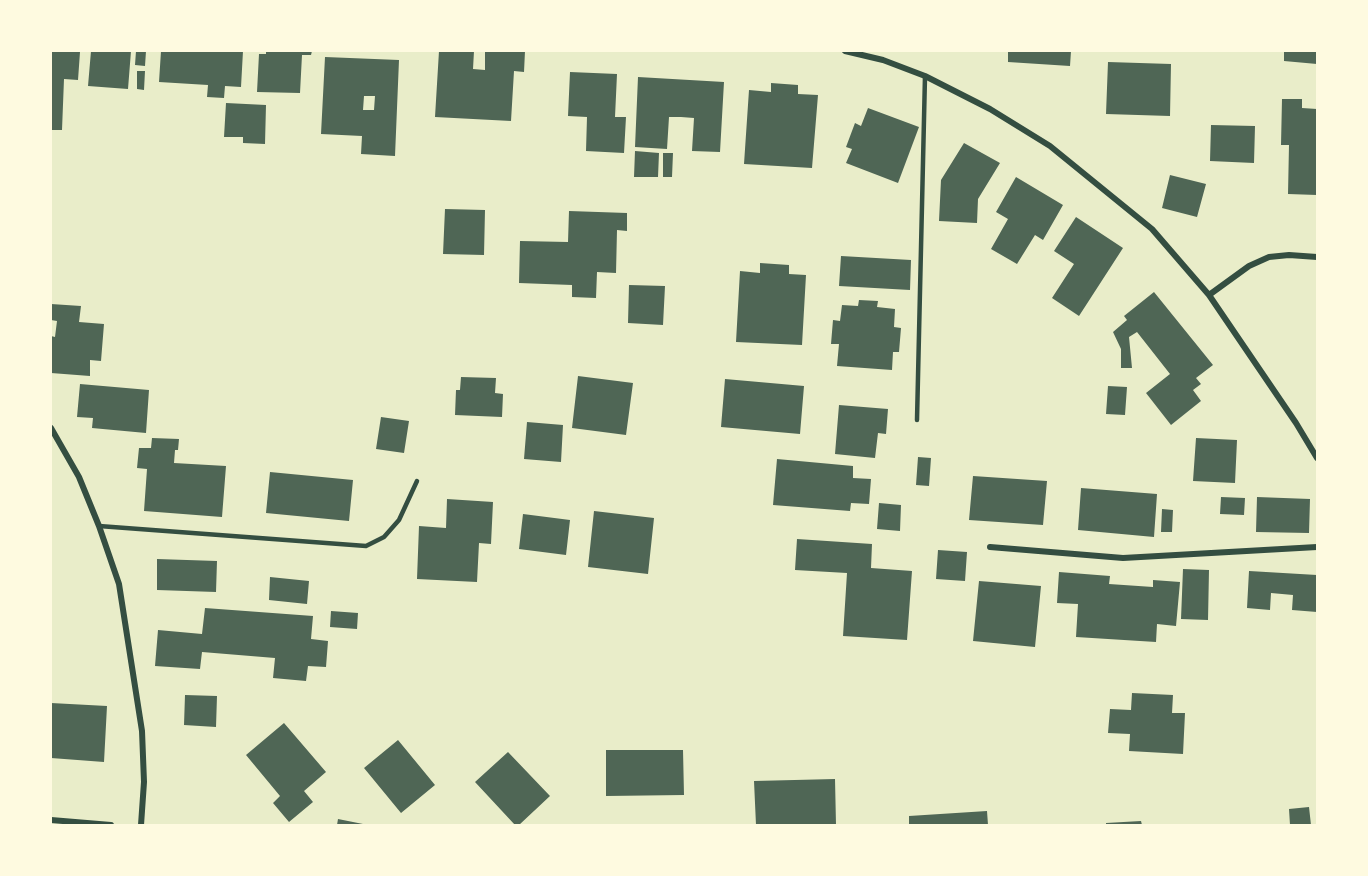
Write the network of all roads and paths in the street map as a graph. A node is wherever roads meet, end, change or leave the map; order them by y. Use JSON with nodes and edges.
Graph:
{"nodes":[{"id":1,"x":844,"y":51,"type":"edge"},
{"id":2,"x":926,"y":76,"type":"junction"},
{"id":3,"x":1317,"y":257,"type":"edge"},
{"id":4,"x":1209,"y":295,"type":"junction"},
{"id":5,"x":917,"y":420,"type":"dead end"},
{"id":6,"x":51,"y":428,"type":"edge"},
{"id":7,"x":1317,"y":458,"type":"edge"},
{"id":8,"x":417,"y":481,"type":"dead end"},
{"id":9,"x":99,"y":526,"type":"junction"},
{"id":10,"x":1317,"y":546,"type":"edge"},
{"id":11,"x":990,"y":548,"type":"dead end"},
{"id":12,"x":51,"y":820,"type":"edge"},
{"id":13,"x":111,"y":825,"type":"edge"},
{"id":14,"x":141,"y":825,"type":"edge"}],
"edges":[{"from":1,"to":2,"type":"street"},
{"from":2,"to":4,"type":"street"},
{"from":2,"to":5,"type":"lane"},
{"from":3,"to":4,"type":"street"},
{"from":4,"to":7,"type":"street"},
{"from":6,"to":9,"type":"street"},
{"from":8,"to":9,"type":"lane"},
{"from":9,"to":14,"type":"street"},
{"from":10,"to":11,"type":"street"},
{"from":12,"to":13,"type":"street"}]}
